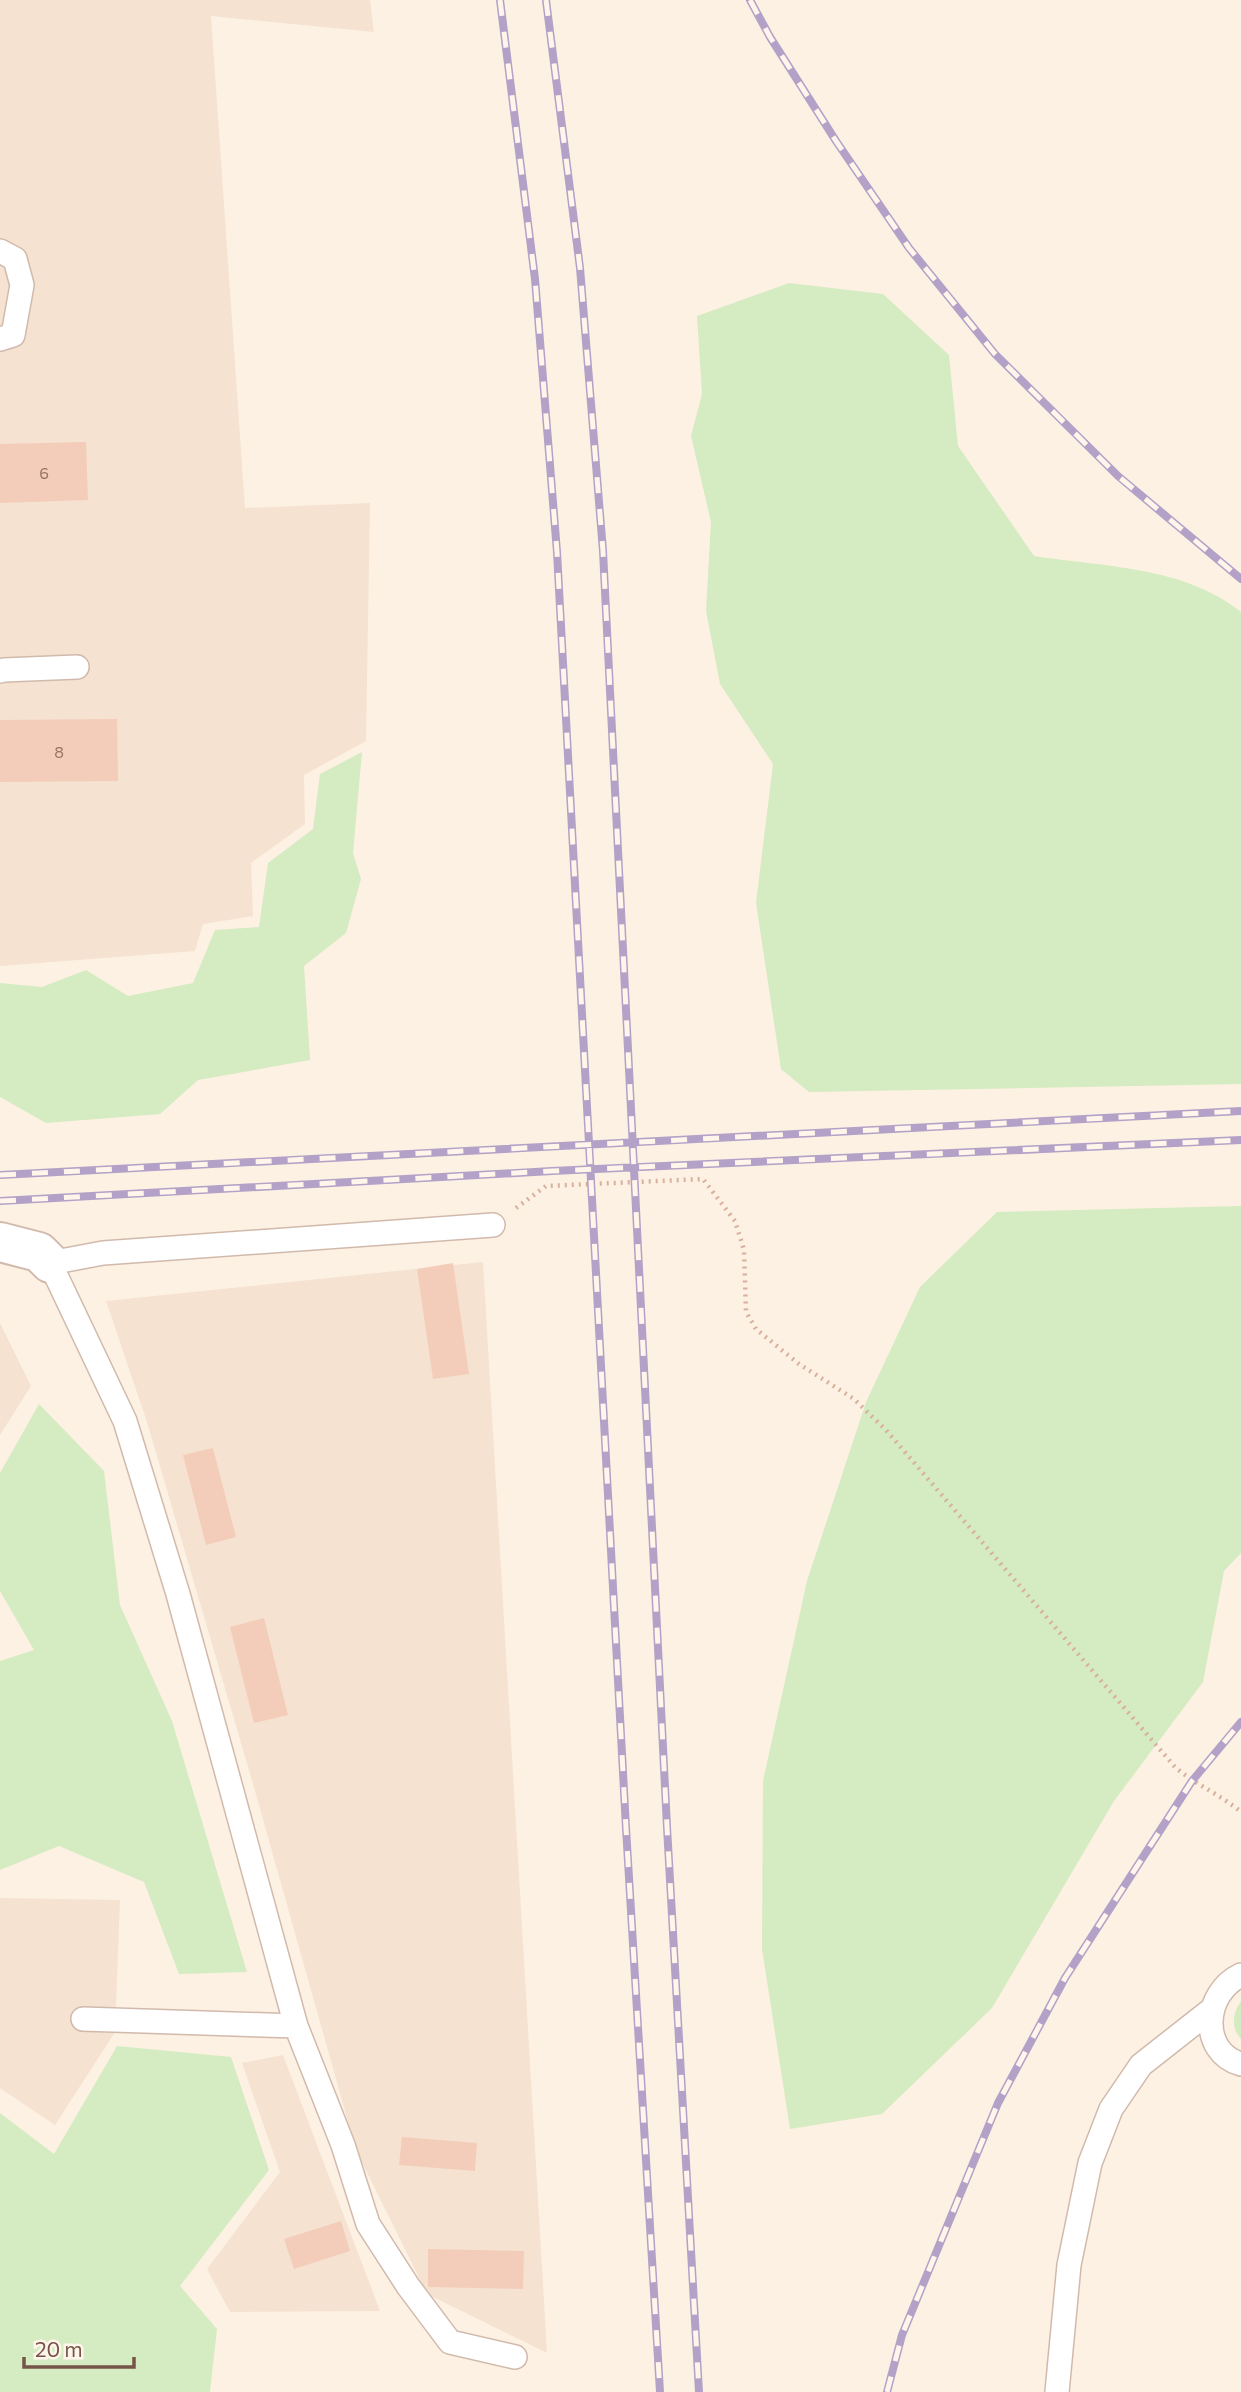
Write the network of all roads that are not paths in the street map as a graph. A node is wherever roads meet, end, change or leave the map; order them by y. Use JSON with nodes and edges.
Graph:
{"nodes":[{"id":1,"x":0,"y":251,"type":"edge"},
{"id":2,"x":0,"y":339,"type":"edge"},
{"id":3,"x":77,"y":667,"type":"dead end"},
{"id":4,"x":0,"y":671,"type":"edge"},
{"id":5,"x":494,"y":1225,"type":"road end"},
{"id":6,"x":0,"y":1242,"type":"edge"},
{"id":7,"x":50,"y":1263,"type":"junction"},
{"id":8,"x":1241,"y":1975,"type":"edge"},
{"id":9,"x":1211,"y":2010,"type":"junction"},
{"id":10,"x":83,"y":2019,"type":"dead end"},
{"id":11,"x":296,"y":2026,"type":"junction"},
{"id":12,"x":1241,"y":2064,"type":"edge"},
{"id":13,"x":515,"y":2357,"type":"dead end"},
{"id":14,"x":1057,"y":2392,"type":"edge"}],
"edges":[{"from":1,"to":2,"type":"lane"},
{"from":3,"to":4,"type":"lane"},
{"from":5,"to":7,"type":"lane"},
{"from":6,"to":7,"type":"street"},
{"from":7,"to":11,"type":"lane"},
{"from":8,"to":9,"type":"lane"},
{"from":9,"to":12,"type":"lane"},
{"from":9,"to":14,"type":"lane"},
{"from":10,"to":11,"type":"lane"},
{"from":11,"to":13,"type":"lane"}]}
